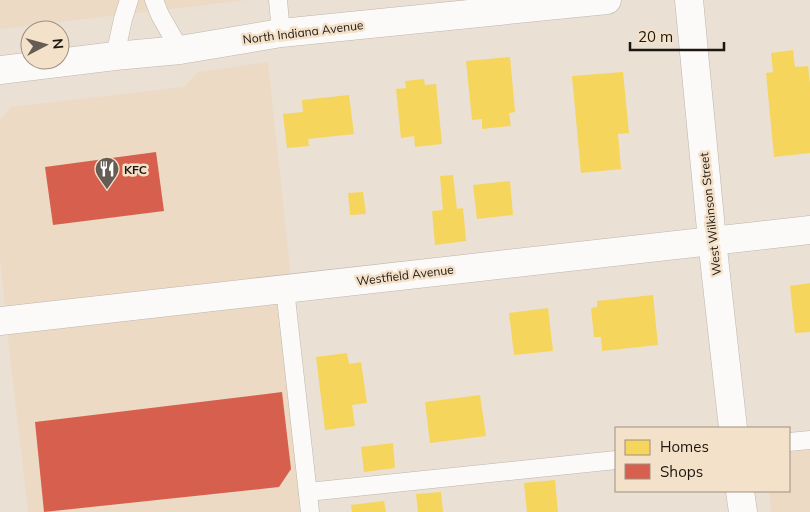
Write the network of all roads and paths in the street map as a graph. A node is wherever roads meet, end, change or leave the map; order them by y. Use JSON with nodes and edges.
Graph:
{"nodes":[{"id":1,"x":129,"y":0,"type":"edge"},
{"id":2,"x":154,"y":0,"type":"edge"},
{"id":3,"x":278,"y":0,"type":"edge"},
{"id":4,"x":607,"y":0,"type":"edge"},
{"id":5,"x":688,"y":0,"type":"edge"},
{"id":6,"x":281,"y":33,"type":"junction"},
{"id":7,"x":180,"y":50,"type":"junction"},
{"id":8,"x":115,"y":56,"type":"junction"},
{"id":9,"x":0,"y":70,"type":"edge"},
{"id":10,"x":810,"y":230,"type":"edge"},
{"id":11,"x":712,"y":240,"type":"junction"},
{"id":12,"x":285,"y":289,"type":"junction"},
{"id":13,"x":0,"y":321,"type":"edge"},
{"id":14,"x":733,"y":427,"type":"edge"},
{"id":15,"x":810,"y":440,"type":"edge"},
{"id":16,"x":790,"y":442,"type":"edge"},
{"id":17,"x":615,"y":460,"type":"edge"},
{"id":18,"x":308,"y":492,"type":"junction"},
{"id":19,"x":740,"y":492,"type":"edge"},
{"id":20,"x":310,"y":512,"type":"edge"},
{"id":21,"x":743,"y":512,"type":"edge"}],
"edges":[{"from":1,"to":8,"type":"lane"},
{"from":2,"to":7,"type":"lane"},
{"from":3,"to":6,"type":"lane"},
{"from":4,"to":6,"type":"street","name":"North Indiana Avenue"},
{"from":5,"to":11,"type":"street","name":"West Wilkinson Street"},
{"from":6,"to":7,"type":"street","name":"North Indiana Avenue"},
{"from":7,"to":8,"type":"street","name":"North Indiana Avenue"},
{"from":8,"to":9,"type":"street","name":"North Indiana Avenue"},
{"from":10,"to":11,"type":"street","name":"Westfield Avenue"},
{"from":11,"to":12,"type":"street","name":"Westfield Avenue"},
{"from":11,"to":14,"type":"street","name":"West Wilkinson Street"},
{"from":12,"to":13,"type":"street","name":"Westfield Avenue"},
{"from":12,"to":18,"type":"lane"},
{"from":15,"to":16,"type":"lane"},
{"from":17,"to":18,"type":"lane"},
{"from":18,"to":20,"type":"lane"},
{"from":19,"to":21,"type":"street"}]}
